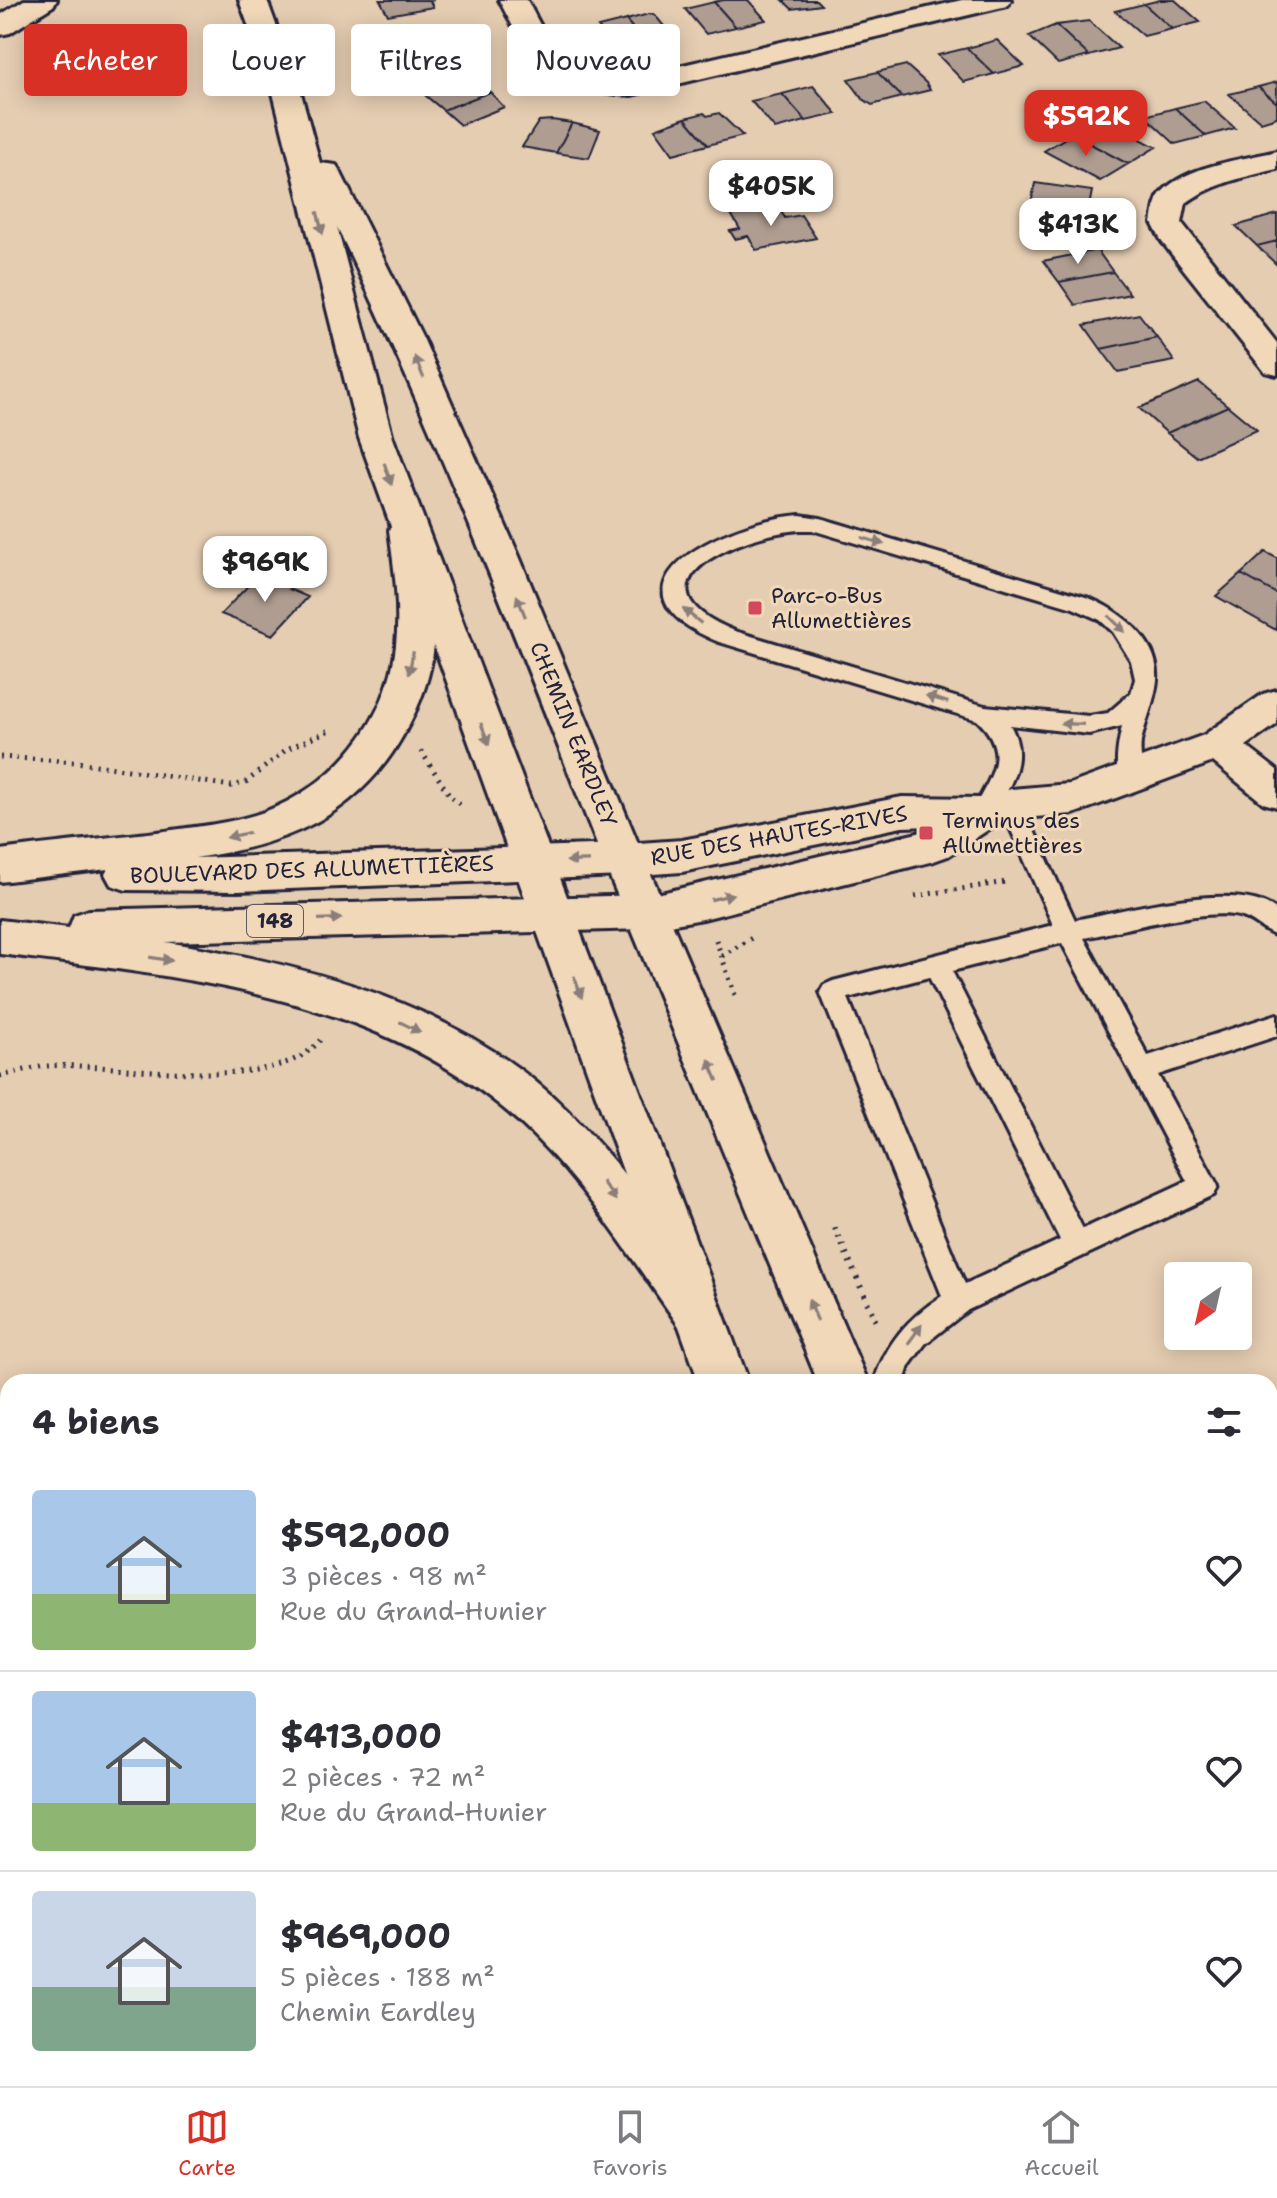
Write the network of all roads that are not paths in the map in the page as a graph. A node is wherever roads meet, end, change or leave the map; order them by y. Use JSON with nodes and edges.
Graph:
{"nodes":[{"id":1,"x":43,"y":0,"type":"edge"},
{"id":2,"x":253,"y":0,"type":"edge"},
{"id":3,"x":513,"y":0,"type":"edge"},
{"id":4,"x":997,"y":0,"type":"edge"},
{"id":5,"x":262,"y":24,"type":"edge"},
{"id":6,"x":0,"y":27,"type":"edge"},
{"id":7,"x":288,"y":96,"type":"edge"},
{"id":8,"x":288,"y":96,"type":"edge"},
{"id":9,"x":1277,"y":160,"type":"edge"},
{"id":10,"x":1277,"y":365,"type":"edge"},
{"id":11,"x":407,"y":530,"type":"junction"},
{"id":12,"x":1141,"y":697,"type":"junction"},
{"id":13,"x":1277,"y":704,"type":"edge"},
{"id":14,"x":985,"y":714,"type":"junction"},
{"id":15,"x":1218,"y":745,"type":"junction"},
{"id":16,"x":1130,"y":779,"type":"junction"},
{"id":17,"x":1277,"y":792,"type":"edge"},
{"id":18,"x":997,"y":808,"type":"junction"},
{"id":19,"x":624,"y":860,"type":"junction"},
{"id":20,"x":533,"y":862,"type":"junction"},
{"id":21,"x":0,"y":868,"type":"edge"},
{"id":22,"x":646,"y":912,"type":"junction"},
{"id":23,"x":550,"y":914,"type":"junction"},
{"id":24,"x":1277,"y":926,"type":"edge"},
{"id":25,"x":0,"y":931,"type":"edge"},
{"id":26,"x":1068,"y":931,"type":"junction"},
{"id":27,"x":0,"y":937,"type":"edge"},
{"id":28,"x":937,"y":967,"type":"junction"},
{"id":29,"x":1277,"y":1025,"type":"edge"},
{"id":30,"x":1142,"y":1069,"type":"junction"},
{"id":31,"x":1077,"y":1246,"type":"junction"},
{"id":32,"x":958,"y":1301,"type":"junction"},
{"id":33,"x":698,"y":1313,"type":"junction"},
{"id":34,"x":721,"y":1374,"type":"edge"},
{"id":35,"x":840,"y":1374,"type":"edge"},
{"id":36,"x":891,"y":1374,"type":"edge"}],
"edges":[{"from":1,"to":6,"type":"main road"},
{"from":2,"to":5,"type":"main road","name":"CHEMIN EARDLEY"},
{"from":3,"to":4,"type":"main road"},
{"from":7,"to":11,"type":"main road","name":"CHEMIN EARDLEY","one_way":true},
{"from":19,"to":8,"type":"main road","name":"CHEMIN EARDLEY","one_way":true},
{"from":9,"to":10,"type":"main road"},
{"from":11,"to":20,"type":"main road","name":"CHEMIN EARDLEY","one_way":true},
{"from":11,"to":21,"type":"main road","one_way":true},
{"from":12,"to":14,"type":"lane","one_way":true},
{"from":14,"to":12,"type":"lane","one_way":true},
{"from":12,"to":16,"type":"lane"},
{"from":13,"to":15,"type":"main road","name":"RUE DES HAUTES-RIVES"},
{"from":14,"to":18,"type":"lane"},
{"from":15,"to":16,"type":"main road","name":"RUE DES HAUTES-RIVES"},
{"from":15,"to":17,"type":"main road"},
{"from":16,"to":18,"type":"main road","name":"RUE DES HAUTES-RIVES"},
{"from":18,"to":19,"type":"main road","name":"RUE DES HAUTES-RIVES"},
{"from":22,"to":18,"type":"main road","name":"RUE DES HAUTES-RIVES","one_way":true},
{"from":18,"to":26,"type":"lane"},
{"from":19,"to":20,"type":"main road","name":"BOULEVARD DES ALLUMETTIÈRES","number":"148","one_way":true},
{"from":19,"to":22,"type":"main road","name":"CHEMIN EARDLEY"},
{"from":20,"to":21,"type":"main road","name":"BOULEVARD DES ALLUMETTIÈRES","number":"148"},
{"from":20,"to":23,"type":"main road","name":"CHEMIN EARDLEY"},
{"from":22,"to":23,"type":"main road","number":"148"},
{"from":35,"to":22,"type":"main road","name":"CHEMIN EARDLEY","one_way":true},
{"from":25,"to":23,"type":"main road","number":"148","one_way":true},
{"from":23,"to":33,"type":"main road","name":"CHEMIN EARDLEY","one_way":true},
{"from":24,"to":26,"type":"lane"},
{"from":26,"to":28,"type":"lane"},
{"from":26,"to":30,"type":"lane"},
{"from":27,"to":33,"type":"main road","one_way":true},
{"from":28,"to":31,"type":"lane"},
{"from":28,"to":32,"type":"lane"},
{"from":29,"to":30,"type":"lane"},
{"from":30,"to":31,"type":"lane"},
{"from":31,"to":32,"type":"lane"},
{"from":36,"to":32,"type":"lane","one_way":true},
{"from":33,"to":34,"type":"main road","name":"CHEMIN EARDLEY"}]}
